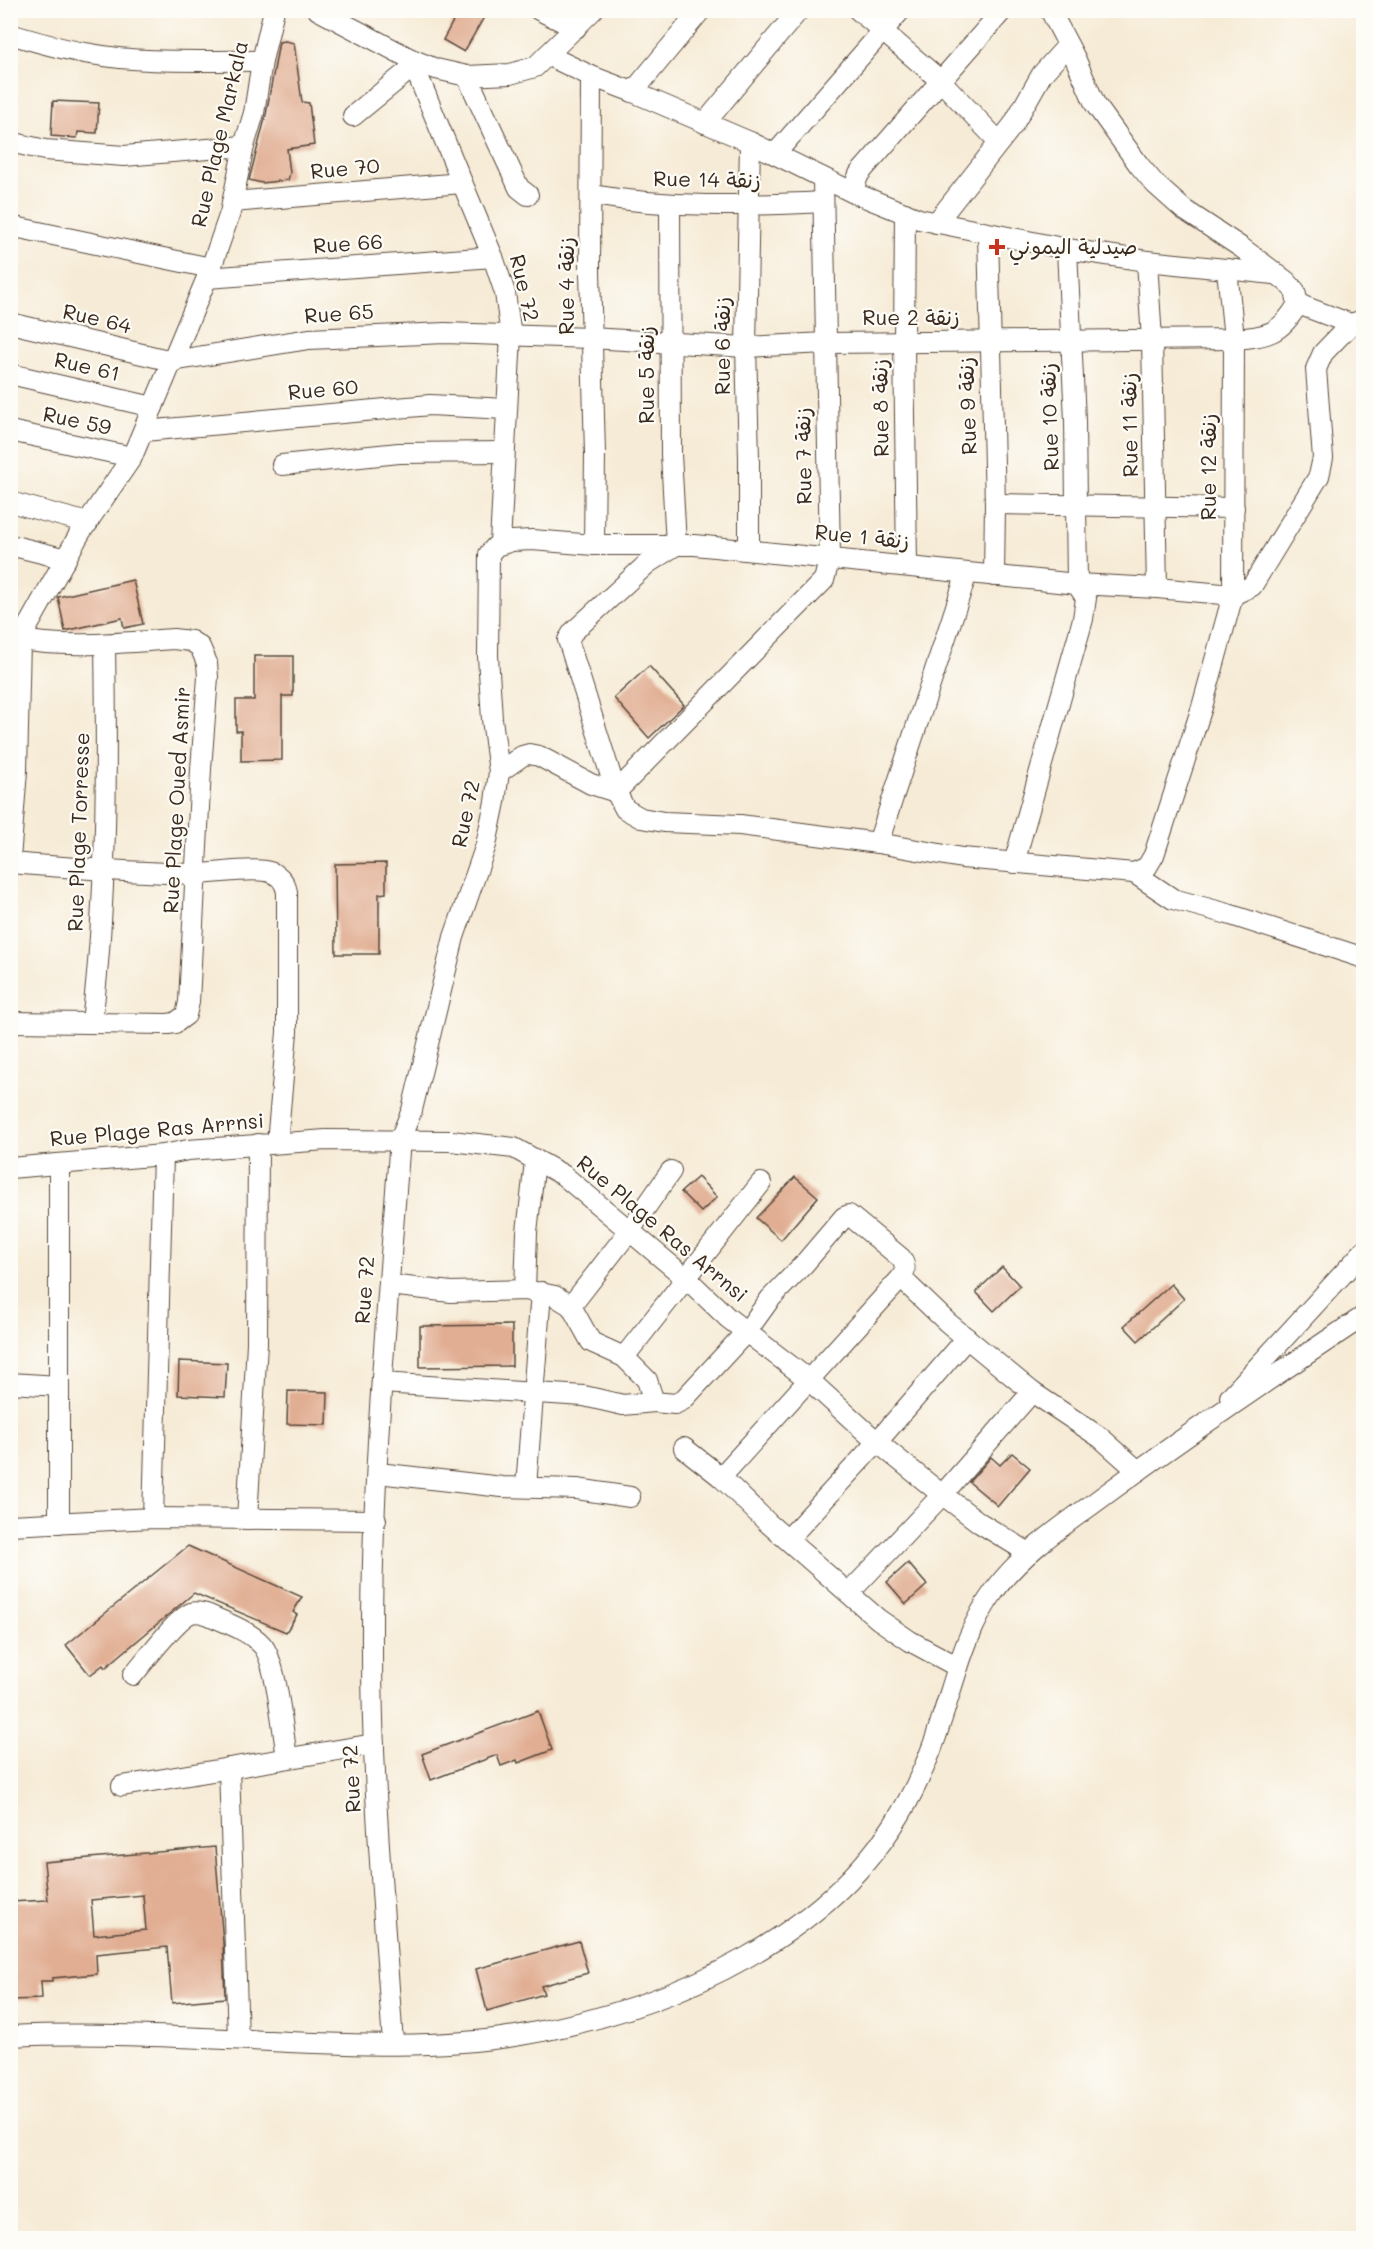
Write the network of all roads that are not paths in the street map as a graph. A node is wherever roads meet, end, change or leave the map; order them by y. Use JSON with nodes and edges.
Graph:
{"nodes":[{"id":1,"x":273,"y":10,"type":"edge"},
{"id":2,"x":318,"y":10,"type":"edge"},
{"id":3,"x":539,"y":10,"type":"edge"},
{"id":4,"x":593,"y":10,"type":"edge"},
{"id":5,"x":700,"y":10,"type":"edge"},
{"id":6,"x":799,"y":10,"type":"edge"},
{"id":7,"x":858,"y":10,"type":"edge"},
{"id":8,"x":901,"y":10,"type":"edge"},
{"id":9,"x":1003,"y":10,"type":"edge"},
{"id":10,"x":1050,"y":10,"type":"edge"},
{"id":11,"x":576,"y":28,"type":"junction"},
{"id":12,"x":882,"y":32,"type":"junction"},
{"id":13,"x":10,"y":34,"type":"edge"},
{"id":14,"x":1068,"y":45,"type":"junction"},
{"id":15,"x":547,"y":55,"type":"junction"},
{"id":16,"x":262,"y":61,"type":"junction"},
{"id":17,"x":412,"y":63,"type":"junction"},
{"id":18,"x":467,"y":76,"type":"junction"},
{"id":19,"x":591,"y":76,"type":"junction"},
{"id":20,"x":940,"y":81,"type":"junction"},
{"id":21,"x":633,"y":92,"type":"junction"},
{"id":22,"x":353,"y":116,"type":"dead end"},
{"id":23,"x":705,"y":123,"type":"junction"},
{"id":24,"x":10,"y":142,"type":"edge"},
{"id":25,"x":750,"y":142,"type":"junction"},
{"id":26,"x":999,"y":142,"type":"junction"},
{"id":27,"x":244,"y":146,"type":"junction"},
{"id":28,"x":775,"y":154,"type":"junction"},
{"id":29,"x":823,"y":178,"type":"junction"},
{"id":30,"x":462,"y":183,"type":"junction"},
{"id":31,"x":852,"y":192,"type":"junction"},
{"id":32,"x":528,"y":195,"type":"dead end"},
{"id":33,"x":592,"y":195,"type":"junction"},
{"id":34,"x":232,"y":202,"type":"junction"},
{"id":35,"x":823,"y":202,"type":"junction"},
{"id":36,"x":670,"y":204,"type":"junction"},
{"id":37,"x":748,"y":205,"type":"junction"},
{"id":38,"x":905,"y":213,"type":"junction"},
{"id":39,"x":936,"y":223,"type":"junction"},
{"id":40,"x":10,"y":226,"type":"edge"},
{"id":41,"x":988,"y":234,"type":"junction"},
{"id":42,"x":1067,"y":249,"type":"junction"},
{"id":43,"x":493,"y":257,"type":"junction"},
{"id":44,"x":1147,"y":261,"type":"junction"},
{"id":45,"x":1227,"y":269,"type":"junction"},
{"id":46,"x":209,"y":273,"type":"junction"},
{"id":47,"x":1274,"y":274,"type":"junction"},
{"id":48,"x":1298,"y":304,"type":"junction"},
{"id":49,"x":1357,"y":322,"type":"edge"},
{"id":50,"x":10,"y":323,"type":"edge"},
{"id":51,"x":511,"y":334,"type":"junction"},
{"id":52,"x":590,"y":338,"type":"junction"},
{"id":53,"x":1234,"y":339,"type":"junction"},
{"id":54,"x":1152,"y":340,"type":"junction"},
{"id":55,"x":1071,"y":341,"type":"junction"},
{"id":56,"x":904,"y":342,"type":"junction"},
{"id":57,"x":991,"y":342,"type":"junction"},
{"id":58,"x":826,"y":343,"type":"junction"},
{"id":59,"x":671,"y":344,"type":"junction"},
{"id":60,"x":746,"y":347,"type":"junction"},
{"id":61,"x":172,"y":361,"type":"junction"},
{"id":62,"x":10,"y":374,"type":"edge"},
{"id":63,"x":153,"y":407,"type":"junction"},
{"id":64,"x":506,"y":409,"type":"junction"},
{"id":65,"x":10,"y":430,"type":"edge"},
{"id":66,"x":144,"y":430,"type":"junction"},
{"id":67,"x":504,"y":452,"type":"junction"},
{"id":68,"x":132,"y":458,"type":"junction"},
{"id":69,"x":282,"y":465,"type":"dead end"},
{"id":70,"x":10,"y":502,"type":"edge"},
{"id":71,"x":995,"y":504,"type":"junction"},
{"id":72,"x":1077,"y":506,"type":"junction"},
{"id":73,"x":1156,"y":506,"type":"junction"},
{"id":74,"x":1234,"y":508,"type":"junction"},
{"id":75,"x":88,"y":523,"type":"junction"},
{"id":76,"x":10,"y":544,"type":"edge"},
{"id":77,"x":594,"y":545,"type":"junction"},
{"id":78,"x":676,"y":545,"type":"junction"},
{"id":79,"x":495,"y":549,"type":"junction"},
{"id":80,"x":749,"y":550,"type":"junction"},
{"id":81,"x":830,"y":557,"type":"junction"},
{"id":82,"x":66,"y":559,"type":"junction"},
{"id":83,"x":907,"y":566,"type":"junction"},
{"id":84,"x":967,"y":573,"type":"junction"},
{"id":85,"x":994,"y":576,"type":"junction"},
{"id":86,"x":1077,"y":584,"type":"junction"},
{"id":87,"x":1157,"y":588,"type":"junction"},
{"id":88,"x":1233,"y":595,"type":"junction"},
{"id":89,"x":15,"y":639,"type":"edge"},
{"id":90,"x":105,"y":644,"type":"junction"},
{"id":91,"x":499,"y":772,"type":"junction"},
{"id":92,"x":616,"y":792,"type":"junction"},
{"id":93,"x":878,"y":843,"type":"junction"},
{"id":94,"x":10,"y":861,"type":"edge"},
{"id":95,"x":1014,"y":862,"type":"junction"},
{"id":96,"x":102,"y":871,"type":"junction"},
{"id":97,"x":1134,"y":873,"type":"junction"},
{"id":98,"x":197,"y":874,"type":"junction"},
{"id":99,"x":1364,"y":958,"type":"edge"},
{"id":100,"x":10,"y":1022,"type":"edge"},
{"id":101,"x":92,"y":1022,"type":"junction"},
{"id":102,"x":400,"y":1139,"type":"junction"},
{"id":103,"x":268,"y":1144,"type":"junction"},
{"id":104,"x":163,"y":1155,"type":"junction"},
{"id":105,"x":535,"y":1161,"type":"junction"},
{"id":106,"x":59,"y":1164,"type":"junction"},
{"id":107,"x":10,"y":1168,"type":"edge"},
{"id":108,"x":671,"y":1171,"type":"dead end"},
{"id":109,"x":761,"y":1183,"type":"dead end"},
{"id":110,"x":630,"y":1230,"type":"junction"},
{"id":111,"x":1364,"y":1251,"type":"edge"},
{"id":112,"x":901,"y":1278,"type":"junction"},
{"id":113,"x":687,"y":1279,"type":"junction"},
{"id":114,"x":389,"y":1285,"type":"junction"},
{"id":115,"x":533,"y":1291,"type":"junction"},
{"id":116,"x":571,"y":1306,"type":"junction"},
{"id":117,"x":1364,"y":1316,"type":"edge"},
{"id":118,"x":747,"y":1331,"type":"junction"},
{"id":119,"x":967,"y":1338,"type":"junction"},
{"id":120,"x":624,"y":1357,"type":"junction"},
{"id":121,"x":809,"y":1380,"type":"junction"},
{"id":122,"x":10,"y":1383,"type":"edge"},
{"id":123,"x":382,"y":1383,"type":"junction"},
{"id":124,"x":59,"y":1386,"type":"junction"},
{"id":125,"x":1032,"y":1392,"type":"junction"},
{"id":126,"x":534,"y":1393,"type":"junction"},
{"id":127,"x":654,"y":1402,"type":"junction"},
{"id":128,"x":1203,"y":1425,"type":"junction"},
{"id":129,"x":877,"y":1442,"type":"junction"},
{"id":130,"x":684,"y":1448,"type":"dead end"},
{"id":131,"x":1138,"y":1471,"type":"junction"},
{"id":132,"x":378,"y":1473,"type":"junction"},
{"id":133,"x":721,"y":1477,"type":"junction"},
{"id":134,"x":526,"y":1487,"type":"junction"},
{"id":135,"x":942,"y":1495,"type":"junction"},
{"id":136,"x":630,"y":1497,"type":"dead end"},
{"id":137,"x":153,"y":1518,"type":"junction"},
{"id":138,"x":247,"y":1519,"type":"junction"},
{"id":139,"x":376,"y":1520,"type":"junction"},
{"id":140,"x":59,"y":1523,"type":"junction"},
{"id":141,"x":10,"y":1525,"type":"edge"},
{"id":142,"x":788,"y":1539,"type":"junction"},
{"id":143,"x":1029,"y":1553,"type":"junction"},
{"id":144,"x":849,"y":1593,"type":"junction"},
{"id":145,"x":958,"y":1667,"type":"junction"},
{"id":146,"x":134,"y":1675,"type":"dead end"},
{"id":147,"x":374,"y":1743,"type":"junction"},
{"id":148,"x":287,"y":1758,"type":"junction"},
{"id":149,"x":229,"y":1768,"type":"junction"},
{"id":150,"x":122,"y":1786,"type":"dead end"},
{"id":151,"x":10,"y":2036,"type":"edge"},
{"id":152,"x":238,"y":2039,"type":"junction"},
{"id":153,"x":393,"y":2044,"type":"junction"}],
"edges":[{"from":1,"to":16,"type":"street","name":"Rue Plage Markala"},
{"from":2,"to":17,"type":"street"},
{"from":3,"to":11,"type":"street"},
{"from":4,"to":11,"type":"street"},
{"from":5,"to":21,"type":"street"},
{"from":6,"to":23,"type":"street"},
{"from":7,"to":12,"type":"street"},
{"from":8,"to":12,"type":"street"},
{"from":9,"to":20,"type":"street"},
{"from":10,"to":14,"type":"street"},
{"from":11,"to":15,"type":"street"},
{"from":12,"to":20,"type":"street"},
{"from":12,"to":28,"type":"street"},
{"from":13,"to":16,"type":"street"},
{"from":14,"to":26,"type":"street"},
{"from":14,"to":47,"type":"street"},
{"from":15,"to":18,"type":"street"},
{"from":15,"to":19,"type":"street"},
{"from":16,"to":27,"type":"street","name":"Rue Plage Markala"},
{"from":17,"to":18,"type":"street"},
{"from":17,"to":22,"type":"street"},
{"from":17,"to":30,"type":"street","name":"Rue 72"},
{"from":18,"to":32,"type":"street"},
{"from":19,"to":21,"type":"street"},
{"from":19,"to":33,"type":"street","name":"Rue 4 زنقة"},
{"from":20,"to":26,"type":"street"},
{"from":20,"to":31,"type":"street"},
{"from":21,"to":23,"type":"street"},
{"from":23,"to":25,"type":"street"},
{"from":24,"to":27,"type":"street"},
{"from":25,"to":28,"type":"street"},
{"from":25,"to":37,"type":"street","name":"Rue 6 زنقة"},
{"from":26,"to":39,"type":"street"},
{"from":27,"to":34,"type":"street","name":"Rue Plage Markala"},
{"from":28,"to":29,"type":"street"},
{"from":29,"to":31,"type":"street"},
{"from":29,"to":35,"type":"street","name":"Rue 7 زنقة"},
{"from":30,"to":34,"type":"street","name":"Rue 70"},
{"from":30,"to":43,"type":"street","name":"Rue 72"},
{"from":31,"to":38,"type":"street"},
{"from":33,"to":36,"type":"street","name":"Rue 14 زنقة"},
{"from":33,"to":52,"type":"street","name":"Rue 4 زنقة"},
{"from":34,"to":46,"type":"street","name":"Rue Plage Markala"},
{"from":35,"to":37,"type":"street","name":"Rue 14 زنقة"},
{"from":35,"to":58,"type":"street","name":"Rue 7 زنقة"},
{"from":36,"to":37,"type":"street","name":"Rue 14 زنقة"},
{"from":36,"to":59,"type":"street","name":"Rue 5 زنقة"},
{"from":37,"to":60,"type":"street","name":"Rue 6 زنقة"},
{"from":38,"to":39,"type":"street"},
{"from":38,"to":56,"type":"street","name":"Rue 8 زنقة"},
{"from":39,"to":41,"type":"street"},
{"from":40,"to":46,"type":"street","name":"Rue 66"},
{"from":41,"to":42,"type":"street"},
{"from":41,"to":57,"type":"street","name":"Rue 9 زنقة"},
{"from":42,"to":44,"type":"street"},
{"from":42,"to":55,"type":"street","name":"Rue 10 زنقة"},
{"from":43,"to":46,"type":"street","name":"Rue 66"},
{"from":43,"to":51,"type":"street","name":"Rue 72"},
{"from":44,"to":45,"type":"street"},
{"from":44,"to":54,"type":"street","name":"Rue 11 زنقة"},
{"from":45,"to":47,"type":"street"},
{"from":45,"to":53,"type":"street","name":"Rue 12 زنقة"},
{"from":46,"to":61,"type":"street","name":"Rue Plage Markala"},
{"from":47,"to":48,"type":"street"},
{"from":48,"to":49,"type":"street"},
{"from":48,"to":53,"type":"street","name":"Rue 2 زنقة"},
{"from":49,"to":88,"type":"street"},
{"from":50,"to":61,"type":"street","name":"Rue 64"},
{"from":51,"to":52,"type":"street","name":"Rue 2 زنقة"},
{"from":51,"to":61,"type":"street","name":"Rue 65"},
{"from":51,"to":64,"type":"street","name":"Rue 72"},
{"from":52,"to":59,"type":"street","name":"Rue 2 زنقة"},
{"from":52,"to":77,"type":"street","name":"Rue 4 زنقة"},
{"from":53,"to":54,"type":"street","name":"Rue 2 زنقة"},
{"from":53,"to":74,"type":"street","name":"Rue 12 زنقة"},
{"from":54,"to":55,"type":"street","name":"Rue 2 زنقة"},
{"from":54,"to":73,"type":"street","name":"Rue 11 زنقة"},
{"from":55,"to":57,"type":"street","name":"Rue 2 زنقة"},
{"from":55,"to":72,"type":"street","name":"Rue 10 زنقة"},
{"from":56,"to":57,"type":"street","name":"Rue 2 زنقة"},
{"from":56,"to":58,"type":"street","name":"Rue 2 زنقة"},
{"from":56,"to":83,"type":"street","name":"Rue 8 زنقة"},
{"from":57,"to":71,"type":"street","name":"Rue 9 زنقة"},
{"from":58,"to":60,"type":"street","name":"Rue 2 زنقة"},
{"from":58,"to":81,"type":"street","name":"Rue 7 زنقة"},
{"from":59,"to":60,"type":"street","name":"Rue 2 زنقة"},
{"from":59,"to":78,"type":"street","name":"Rue 5 زنقة"},
{"from":60,"to":80,"type":"street","name":"Rue 6 زنقة"},
{"from":61,"to":63,"type":"street","name":"Rue Plage Markala"},
{"from":62,"to":63,"type":"street","name":"Rue 61"},
{"from":63,"to":66,"type":"street","name":"Rue Plage Markala"},
{"from":64,"to":66,"type":"street","name":"Rue 60"},
{"from":64,"to":67,"type":"street","name":"Rue 72"},
{"from":65,"to":68,"type":"street","name":"Rue 59"},
{"from":66,"to":68,"type":"street","name":"Rue Plage Markala"},
{"from":67,"to":69,"type":"street"},
{"from":67,"to":79,"type":"street","name":"Rue 72"},
{"from":68,"to":75,"type":"street","name":"Rue Plage Markala"},
{"from":70,"to":75,"type":"street"},
{"from":71,"to":72,"type":"street"},
{"from":71,"to":85,"type":"street","name":"Rue 9 زنقة"},
{"from":72,"to":73,"type":"street"},
{"from":72,"to":86,"type":"street","name":"Rue 10 زنقة"},
{"from":73,"to":74,"type":"street"},
{"from":73,"to":87,"type":"street","name":"Rue 11 زنقة"},
{"from":74,"to":88,"type":"street","name":"Rue 12 زنقة"},
{"from":75,"to":82,"type":"street","name":"Rue Plage Markala"},
{"from":76,"to":82,"type":"street"},
{"from":77,"to":78,"type":"street","name":"Rue 1 زنقة"},
{"from":77,"to":79,"type":"street","name":"Rue 1 زنقة"},
{"from":78,"to":80,"type":"street","name":"Rue 1 زنقة"},
{"from":78,"to":92,"type":"street"},
{"from":79,"to":91,"type":"street","name":"Rue 72"},
{"from":80,"to":81,"type":"street","name":"Rue 1 زنقة"},
{"from":81,"to":83,"type":"street","name":"Rue 1 زنقة"},
{"from":81,"to":92,"type":"street","name":"Rue 7 زنقة"},
{"from":82,"to":89,"type":"street","name":"Rue Plage Markala"},
{"from":83,"to":84,"type":"street","name":"Rue 1 زنقة"},
{"from":84,"to":85,"type":"street","name":"Rue 1 زنقة"},
{"from":84,"to":93,"type":"street"},
{"from":85,"to":86,"type":"street","name":"Rue 1 زنقة"},
{"from":86,"to":87,"type":"street","name":"Rue 1 زنقة"},
{"from":86,"to":95,"type":"street","name":"Rue 10 زنقة"},
{"from":87,"to":88,"type":"street","name":"Rue 1 زنقة"},
{"from":88,"to":97,"type":"street","name":"Rue 12 زنقة"},
{"from":89,"to":90,"type":"street"},
{"from":89,"to":94,"type":"street"},
{"from":90,"to":96,"type":"street","name":"Rue Plage Torresse"},
{"from":90,"to":98,"type":"street","name":"Rue Plage Oued Asmir"},
{"from":91,"to":92,"type":"street"},
{"from":91,"to":102,"type":"street","name":"Rue 72"},
{"from":92,"to":93,"type":"street"},
{"from":93,"to":95,"type":"street"},
{"from":94,"to":96,"type":"street"},
{"from":95,"to":97,"type":"street"},
{"from":96,"to":98,"type":"street"},
{"from":96,"to":101,"type":"street","name":"Rue Plage Torresse"},
{"from":97,"to":99,"type":"street"},
{"from":98,"to":101,"type":"street","name":"Rue Plage Oued Asmir"},
{"from":98,"to":103,"type":"street"},
{"from":100,"to":101,"type":"street","name":"Rue Plage Oued Asmir"},
{"from":102,"to":103,"type":"street","name":"Rue Plage Ras Arrnsi"},
{"from":102,"to":105,"type":"street","name":"Rue Plage Ras Arrnsi"},
{"from":102,"to":114,"type":"street","name":"Rue 72"},
{"from":103,"to":104,"type":"street","name":"Rue Plage Ras Arrnsi"},
{"from":103,"to":138,"type":"street"},
{"from":104,"to":106,"type":"street","name":"Rue Plage Ras Arrnsi"},
{"from":104,"to":137,"type":"street"},
{"from":105,"to":110,"type":"street","name":"Rue Plage Ras Arrnsi"},
{"from":105,"to":115,"type":"street"},
{"from":106,"to":107,"type":"street","name":"Rue Plage Ras Arrnsi"},
{"from":106,"to":124,"type":"street"},
{"from":108,"to":110,"type":"street"},
{"from":109,"to":113,"type":"street"},
{"from":110,"to":113,"type":"street","name":"Rue Plage Ras Arrnsi"},
{"from":110,"to":116,"type":"street"},
{"from":111,"to":128,"type":"street"},
{"from":112,"to":118,"type":"street"},
{"from":112,"to":119,"type":"street"},
{"from":112,"to":121,"type":"street"},
{"from":113,"to":118,"type":"street","name":"Rue Plage Ras Arrnsi"},
{"from":113,"to":120,"type":"street"},
{"from":114,"to":115,"type":"street"},
{"from":114,"to":123,"type":"street","name":"Rue 72"},
{"from":115,"to":116,"type":"street"},
{"from":115,"to":126,"type":"street"},
{"from":116,"to":120,"type":"street"},
{"from":117,"to":128,"type":"street"},
{"from":118,"to":121,"type":"street","name":"Rue Plage Ras Arrnsi"},
{"from":118,"to":127,"type":"street"},
{"from":119,"to":125,"type":"street"},
{"from":119,"to":129,"type":"street"},
{"from":120,"to":127,"type":"street"},
{"from":121,"to":129,"type":"street","name":"Rue Plage Ras Arrnsi"},
{"from":121,"to":133,"type":"street"},
{"from":122,"to":124,"type":"street"},
{"from":123,"to":126,"type":"street"},
{"from":123,"to":132,"type":"street","name":"Rue 72"},
{"from":124,"to":140,"type":"street"},
{"from":125,"to":131,"type":"street"},
{"from":125,"to":135,"type":"street"},
{"from":126,"to":127,"type":"street"},
{"from":126,"to":134,"type":"street"},
{"from":128,"to":131,"type":"street"},
{"from":129,"to":135,"type":"street","name":"Rue Plage Ras Arrnsi"},
{"from":129,"to":142,"type":"street"},
{"from":130,"to":133,"type":"street"},
{"from":131,"to":143,"type":"street"},
{"from":132,"to":134,"type":"street"},
{"from":132,"to":139,"type":"street","name":"Rue 72"},
{"from":133,"to":142,"type":"street"},
{"from":134,"to":136,"type":"street"},
{"from":135,"to":143,"type":"street","name":"Rue Plage Ras Arrnsi"},
{"from":135,"to":144,"type":"street"},
{"from":137,"to":138,"type":"street"},
{"from":137,"to":140,"type":"street"},
{"from":138,"to":139,"type":"street"},
{"from":139,"to":147,"type":"street","name":"Rue 72"},
{"from":140,"to":141,"type":"street"},
{"from":142,"to":144,"type":"street"},
{"from":143,"to":145,"type":"street"},
{"from":144,"to":145,"type":"street"},
{"from":145,"to":153,"type":"street"},
{"from":146,"to":148,"type":"street"},
{"from":147,"to":148,"type":"street"},
{"from":147,"to":153,"type":"street","name":"Rue 72"},
{"from":148,"to":149,"type":"street"},
{"from":149,"to":150,"type":"street"},
{"from":149,"to":152,"type":"street"},
{"from":151,"to":152,"type":"street"},
{"from":152,"to":153,"type":"street"}]}
